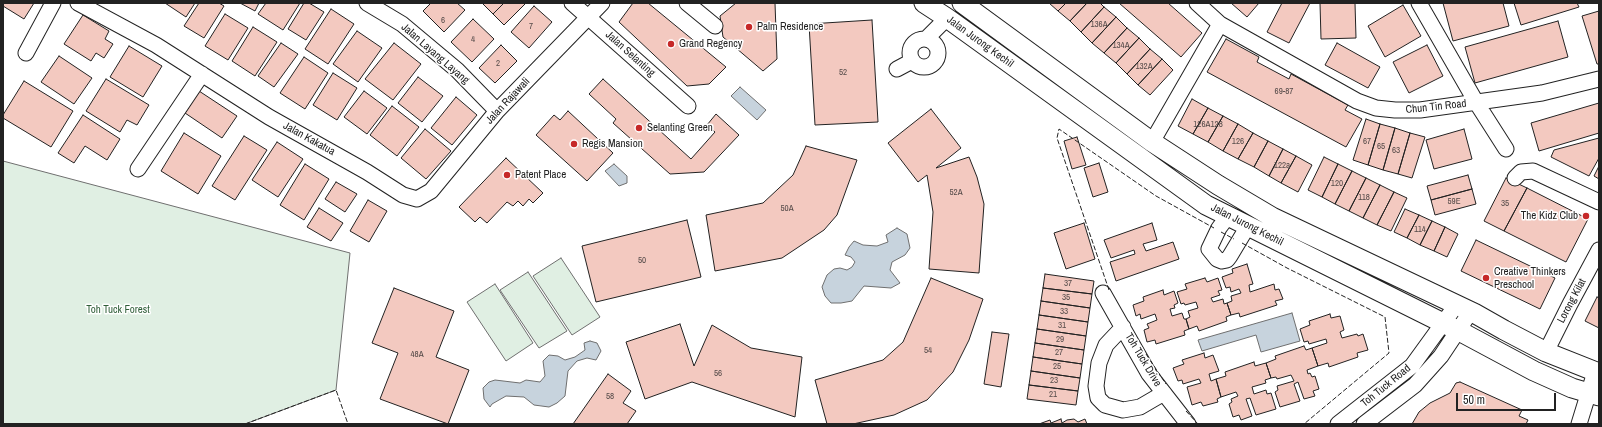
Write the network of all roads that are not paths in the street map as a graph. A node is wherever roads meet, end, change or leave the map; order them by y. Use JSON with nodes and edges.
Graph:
{"nodes":[{"id":1,"x":53,"y":3,"type":"edge"},
{"id":2,"x":78,"y":3,"type":"edge"},
{"id":3,"x":367,"y":3,"type":"edge"},
{"id":4,"x":572,"y":3,"type":"edge"},
{"id":5,"x":602,"y":3,"type":"edge"},
{"id":6,"x":687,"y":3,"type":"edge"},
{"id":7,"x":924,"y":3,"type":"edge"},
{"id":8,"x":1197,"y":3,"type":"edge"},
{"id":9,"x":1420,"y":3,"type":"edge"},
{"id":10,"x":970,"y":6,"type":"edge"},
{"id":11,"x":589,"y":17,"type":"junction"},
{"id":12,"x":947,"y":18,"type":"junction"},
{"id":13,"x":1220,"y":24,"type":"junction"},
{"id":14,"x":715,"y":26,"type":"dead end"},
{"id":15,"x":969,"y":34,"type":"junction"},
{"id":16,"x":927,"y":38,"type":"junction"},
{"id":17,"x":26,"y":53,"type":"dead end"},
{"id":18,"x":912,"y":61,"type":"junction"},
{"id":19,"x":897,"y":69,"type":"dead end"},
{"id":20,"x":202,"y":74,"type":"junction"},
{"id":21,"x":1599,"y":79,"type":"edge"},
{"id":22,"x":1476,"y":102,"type":"junction"},
{"id":23,"x":688,"y":106,"type":"dead end"},
{"id":24,"x":497,"y":111,"type":"junction"},
{"id":25,"x":1152,"y":142,"type":"junction"},
{"id":26,"x":1506,"y":149,"type":"dead end"},
{"id":27,"x":138,"y":169,"type":"dead end"},
{"id":28,"x":1515,"y":178,"type":"dead end"},
{"id":29,"x":417,"y":199,"type":"joint"},
{"id":30,"x":1599,"y":202,"type":"edge"},
{"id":31,"x":1228,"y":216,"type":"junction"},
{"id":32,"x":1248,"y":226,"type":"junction"},
{"id":33,"x":1599,"y":250,"type":"edge"},
{"id":34,"x":1104,"y":293,"type":"dead end"},
{"id":35,"x":1464,"y":308,"type":"junction"},
{"id":36,"x":1123,"y":327,"type":"junction"},
{"id":37,"x":1451,"y":327,"type":"junction"},
{"id":38,"x":1546,"y":352,"type":"junction"},
{"id":39,"x":1597,"y":372,"type":"edge"},
{"id":40,"x":1164,"y":393,"type":"junction"},
{"id":41,"x":1594,"y":395,"type":"edge"},
{"id":42,"x":1188,"y":424,"type":"edge"},
{"id":43,"x":1338,"y":424,"type":"edge"},
{"id":44,"x":1364,"y":424,"type":"edge"},
{"id":45,"x":1579,"y":424,"type":"edge"}],
"edges":[{"from":1,"to":17,"type":"street"},
{"from":2,"to":20,"type":"street","name":"Jalan Kakatua"},
{"from":3,"to":24,"type":"street","name":"Jalan Layang Layang"},
{"from":4,"to":11,"type":"street","name":"Jalan Selanting"},
{"from":5,"to":11,"type":"street","name":"Jalan Rajawali"},
{"from":6,"to":14,"type":"street"},
{"from":7,"to":12,"type":"main road","name":"Jalan Jurong Kechil"},
{"from":8,"to":13,"type":"street","name":"Chun Tin Road"},
{"from":9,"to":22,"type":"street"},
{"from":10,"to":15,"type":"street"},
{"from":10,"to":25,"type":"main road","name":"Jalan Jurong Kechil"},
{"from":11,"to":23,"type":"street","name":"Jalan Selanting"},
{"from":11,"to":24,"type":"street","name":"Jalan Rajawali"},
{"from":12,"to":15,"type":"main road","name":"Jalan Jurong Kechil"},
{"from":12,"to":16,"type":"street"},
{"from":13,"to":22,"type":"street","name":"Chun Tin Road"},
{"from":13,"to":25,"type":"street"},
{"from":15,"to":31,"type":"main road","name":"Jalan Jurong Kechil"},
{"from":16,"to":18,"type":"street"},
{"from":16,"to":18,"type":"street"},
{"from":18,"to":19,"type":"street"},
{"from":20,"to":27,"type":"street"},
{"from":20,"to":29,"type":"street","name":"Jalan Kakatua"},
{"from":21,"to":22,"type":"street","name":"Chun Tin Road"},
{"from":22,"to":26,"type":"street"},
{"from":24,"to":29,"type":"street","name":"Jalan Rajawali"},
{"from":25,"to":35,"type":"main road","name":"Jalan Jurong Kechil"},
{"from":28,"to":30,"type":"street"},
{"from":31,"to":32,"type":"main road","name":"Jalan Jurong Kechil"},
{"from":31,"to":32,"type":"street"},
{"from":32,"to":37,"type":"main road","name":"Jalan Jurong Kechil"},
{"from":33,"to":38,"type":"street","name":"Lorong Kilat"},
{"from":34,"to":36,"type":"street","name":"Toh Tuck Drive"},
{"from":35,"to":37,"type":"street","name":"Toh Tuck Road"},
{"from":35,"to":38,"type":"main road","name":"Jalan Jurong Kechil"},
{"from":36,"to":40,"type":"street","name":"Toh Tuck Drive"},
{"from":36,"to":40,"type":"street"},
{"from":37,"to":41,"type":"main road","name":"Jalan Jurong Kechil"},
{"from":37,"to":43,"type":"street","name":"Toh Tuck Road"},
{"from":37,"to":44,"type":"street","name":"Toh Tuck Road"},
{"from":38,"to":39,"type":"main road","name":"Jalan Jurong Kechil"},
{"from":39,"to":41,"type":"street"},
{"from":40,"to":42,"type":"street","name":"Toh Tuck Drive"},
{"from":41,"to":45,"type":"street"}]}
